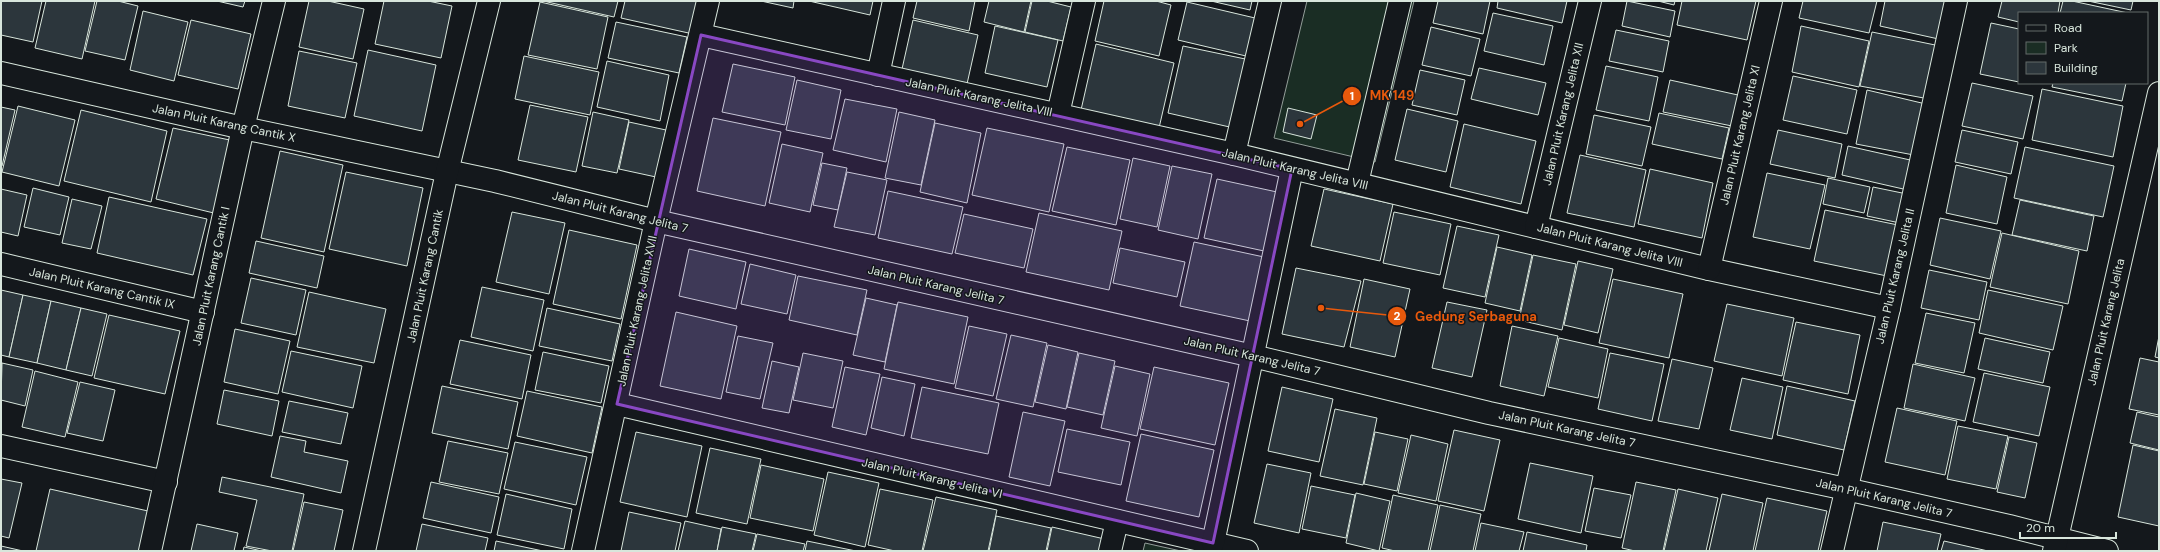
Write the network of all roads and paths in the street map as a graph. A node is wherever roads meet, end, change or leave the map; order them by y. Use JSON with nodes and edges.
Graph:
{"nodes":[{"id":1,"x":274,"y":1,"type":"edge"},
{"id":2,"x":489,"y":1,"type":"edge"},
{"id":3,"x":708,"y":1,"type":"edge"},
{"id":4,"x":894,"y":1,"type":"edge"},
{"id":5,"x":1084,"y":1,"type":"edge"},
{"id":6,"x":1270,"y":1,"type":"edge"},
{"id":7,"x":1400,"y":1,"type":"edge"},
{"id":8,"x":1590,"y":1,"type":"edge"},
{"id":9,"x":1771,"y":1,"type":"edge"},
{"id":10,"x":1956,"y":1,"type":"edge"},
{"id":11,"x":701,"y":35,"type":"junction"},
{"id":12,"x":1,"y":73,"type":"edge"},
{"id":13,"x":878,"y":75,"type":"junction"},
{"id":14,"x":2159,"y":93,"type":"edge"},
{"id":15,"x":1058,"y":114,"type":"junction"},
{"id":16,"x":243,"y":128,"type":"junction"},
{"id":17,"x":1234,"y":154,"type":"junction"},
{"id":18,"x":1292,"y":168,"type":"junction"},
{"id":19,"x":447,"y":172,"type":"junction"},
{"id":20,"x":1357,"y":183,"type":"junction"},
{"id":21,"x":656,"y":221,"type":"junction"},
{"id":22,"x":1536,"y":227,"type":"junction"},
{"id":23,"x":1,"y":264,"type":"edge"},
{"id":24,"x":1709,"y":269,"type":"junction"},
{"id":25,"x":1889,"y":308,"type":"junction"},
{"id":26,"x":203,"y":312,"type":"junction"},
{"id":27,"x":1253,"y":356,"type":"junction"},
{"id":28,"x":617,"y":404,"type":"junction"},
{"id":29,"x":1,"y":446,"type":"edge"},
{"id":30,"x":166,"y":482,"type":"junction"},
{"id":31,"x":1846,"y":489,"type":"junction"},
{"id":32,"x":1117,"y":520,"type":"junction"},
{"id":33,"x":1213,"y":543,"type":"junction"},
{"id":34,"x":2055,"y":545,"type":"edge"},
{"id":35,"x":150,"y":551,"type":"edge"},
{"id":36,"x":364,"y":551,"type":"edge"},
{"id":37,"x":583,"y":551,"type":"edge"},
{"id":38,"x":1110,"y":551,"type":"edge"},
{"id":39,"x":1247,"y":551,"type":"edge"},
{"id":40,"x":1832,"y":551,"type":"edge"},
{"id":41,"x":2107,"y":551,"type":"edge"}],
"edges":[{"from":1,"to":16,"type":"street","name":"Jalan Pluit Karang Cantik I"},
{"from":2,"to":19,"type":"street","name":"Jalan Pluit Karang Cantik"},
{"from":3,"to":11,"type":"street","name":"Jalan Pluit Karang Jelita XVII"},
{"from":4,"to":13,"type":"street"},
{"from":5,"to":15,"type":"street"},
{"from":6,"to":17,"type":"street"},
{"from":7,"to":20,"type":"street"},
{"from":8,"to":22,"type":"street","name":"Jalan Pluit Karang Jelita XII"},
{"from":9,"to":24,"type":"street","name":"Jalan Pluit Karang Jelita XI"},
{"from":10,"to":25,"type":"street","name":"Jalan Pluit Karang Jelita II"},
{"from":11,"to":13,"type":"street","name":"Jalan Pluit Karang Jelita VIII"},
{"from":11,"to":21,"type":"street","name":"Jalan Pluit Karang Jelita XVII"},
{"from":12,"to":16,"type":"street","name":"Jalan Pluit Karang Cantik X"},
{"from":13,"to":15,"type":"street","name":"Jalan Pluit Karang Jelita VIII"},
{"from":14,"to":34,"type":"street","name":"Jalan Pluit Karang Jelita"},
{"from":15,"to":17,"type":"street","name":"Jalan Pluit Karang Jelita VIII"},
{"from":16,"to":19,"type":"street","name":"Jalan Pluit Karang Cantik X"},
{"from":16,"to":26,"type":"street","name":"Jalan Pluit Karang Cantik I"},
{"from":17,"to":18,"type":"street","name":"Jalan Pluit Karang Jelita VIII"},
{"from":18,"to":20,"type":"street","name":"Jalan Pluit Karang Jelita VIII"},
{"from":18,"to":27,"type":"street"},
{"from":19,"to":21,"type":"street","name":"Jalan Pluit Karang Jelita 7"},
{"from":19,"to":36,"type":"street","name":"Jalan Pluit Karang Cantik"},
{"from":20,"to":22,"type":"street","name":"Jalan Pluit Karang Jelita VIII"},
{"from":21,"to":27,"type":"street","name":"Jalan Pluit Karang Jelita 7"},
{"from":21,"to":28,"type":"street","name":"Jalan Pluit Karang Jelita XVII"},
{"from":22,"to":24,"type":"street","name":"Jalan Pluit Karang Jelita VIII"},
{"from":23,"to":26,"type":"street","name":"Jalan Pluit Karang Cantik IX"},
{"from":24,"to":25,"type":"street","name":"Jalan Pluit Karang Jelita VIII"},
{"from":25,"to":31,"type":"street","name":"Jalan Pluit Karang Jelita II"},
{"from":26,"to":30,"type":"street","name":"Jalan Pluit Karang Cantik I"},
{"from":27,"to":31,"type":"street","name":"Jalan Pluit Karang Jelita 7"},
{"from":27,"to":33,"type":"street"},
{"from":28,"to":32,"type":"street","name":"Jalan Pluit Karang Jelita VI"},
{"from":28,"to":37,"type":"street","name":"Jalan Pluit Karang Jelita XVII"},
{"from":29,"to":30,"type":"street"},
{"from":30,"to":35,"type":"street","name":"Jalan Pluit Karang Cantik I"},
{"from":31,"to":34,"type":"street","name":"Jalan Pluit Karang Jelita 7"},
{"from":31,"to":40,"type":"street","name":"Jalan Pluit Karang Jelita II"},
{"from":32,"to":33,"type":"street","name":"Jalan Pluit Karang Jelita VI"},
{"from":32,"to":38,"type":"street"},
{"from":33,"to":39,"type":"street","name":"Jalan Pluit Karang Jelita VI"},
{"from":34,"to":41,"type":"street","name":"Jalan Pluit Karang Jelita 7"}]}
